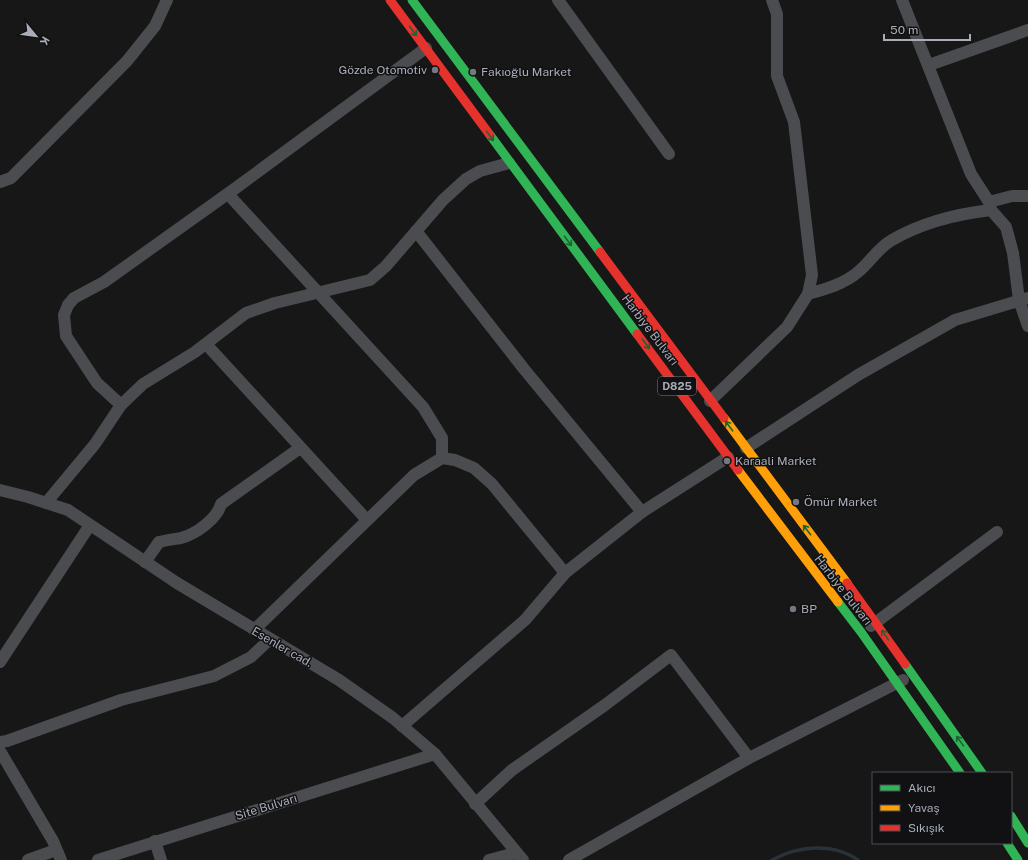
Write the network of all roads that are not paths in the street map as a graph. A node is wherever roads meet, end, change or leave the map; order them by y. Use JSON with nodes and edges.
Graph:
{"nodes":[{"id":1,"x":167,"y":0,"type":"edge"},
{"id":2,"x":390,"y":0,"type":"edge"},
{"id":3,"x":412,"y":0,"type":"edge"},
{"id":4,"x":558,"y":0,"type":"edge"},
{"id":5,"x":772,"y":0,"type":"edge"},
{"id":6,"x":902,"y":0,"type":"edge"},
{"id":7,"x":1028,"y":30,"type":"edge"},
{"id":8,"x":426,"y":48,"type":"junction"},
{"id":9,"x":929,"y":65,"type":"junction"},
{"id":10,"x":669,"y":154,"type":"dead end"},
{"id":11,"x":509,"y":163,"type":"junction"},
{"id":12,"x":0,"y":182,"type":"edge"},
{"id":13,"x":228,"y":194,"type":"junction"},
{"id":14,"x":1028,"y":196,"type":"edge"},
{"id":15,"x":990,"y":206,"type":"junction"},
{"id":16,"x":416,"y":231,"type":"junction"},
{"id":17,"x":319,"y":292,"type":"junction"},
{"id":18,"x":808,"y":294,"type":"junction"},
{"id":19,"x":1024,"y":299,"type":"edge"},
{"id":20,"x":1028,"y":326,"type":"edge"},
{"id":21,"x":206,"y":344,"type":"junction"},
{"id":22,"x":710,"y":401,"type":"junction"},
{"id":23,"x":122,"y":405,"type":"junction"},
{"id":24,"x":300,"y":448,"type":"junction"},
{"id":25,"x":746,"y":448,"type":"junction"},
{"id":26,"x":728,"y":457,"type":"junction"},
{"id":27,"x":442,"y":458,"type":"junction"},
{"id":28,"x":0,"y":490,"type":"edge"},
{"id":29,"x":46,"y":503,"type":"junction"},
{"id":30,"x":642,"y":512,"type":"junction"},
{"id":31,"x":367,"y":520,"type":"junction"},
{"id":32,"x":90,"y":525,"type":"junction"},
{"id":33,"x":997,"y":532,"type":"dead end"},
{"id":34,"x":145,"y":562,"type":"junction"},
{"id":35,"x":565,"y":573,"type":"junction"},
{"id":36,"x":876,"y":622,"type":"junction"},
{"id":37,"x":254,"y":630,"type":"junction"},
{"id":38,"x":861,"y":632,"type":"junction"},
{"id":39,"x":269,"y":640,"type":"junction"},
{"id":40,"x":0,"y":662,"type":"edge"},
{"id":41,"x":912,"y":675,"type":"junction"},
{"id":42,"x":897,"y":683,"type":"junction"},
{"id":43,"x":402,"y":726,"type":"junction"},
{"id":44,"x":0,"y":742,"type":"edge"},
{"id":45,"x":0,"y":751,"type":"edge"},
{"id":46,"x":435,"y":754,"type":"junction"},
{"id":47,"x":749,"y":758,"type":"junction"},
{"id":48,"x":959,"y":772,"type":"edge"},
{"id":49,"x":981,"y":772,"type":"edge"},
{"id":50,"x":475,"y":804,"type":"junction"},
{"id":51,"x":1012,"y":818,"type":"edge"},
{"id":52,"x":155,"y":841,"type":"junction"},
{"id":53,"x":1028,"y":843,"type":"edge"},
{"id":54,"x":1008,"y":844,"type":"edge"},
{"id":55,"x":58,"y":855,"type":"edge"},
{"id":56,"x":519,"y":856,"type":"edge"},
{"id":57,"x":28,"y":860,"type":"edge"},
{"id":58,"x":98,"y":860,"type":"edge"},
{"id":59,"x":161,"y":860,"type":"edge"},
{"id":60,"x":489,"y":860,"type":"edge"},
{"id":61,"x":569,"y":860,"type":"edge"},
{"id":62,"x":1018,"y":860,"type":"edge"}],
"edges":[{"from":1,"to":12,"type":"street"},
{"from":2,"to":8,"type":"main road","name":"Harbiye Bulvarı","number":"D825","one_way":true},
{"from":3,"to":22,"type":"main road","name":"Harbiye Bulvarı","number":"D825"},
{"from":4,"to":10,"type":"street"},
{"from":5,"to":18,"type":"street"},
{"from":6,"to":9,"type":"street"},
{"from":7,"to":9,"type":"street"},
{"from":8,"to":11,"type":"main road","name":"Harbiye Bulvarı","number":"D825","one_way":true},
{"from":8,"to":13,"type":"street"},
{"from":9,"to":15,"type":"street"},
{"from":11,"to":16,"type":"street"},
{"from":11,"to":26,"type":"main road","name":"Harbiye Bulvarı","number":"D825","one_way":true},
{"from":13,"to":17,"type":"street"},
{"from":13,"to":23,"type":"street"},
{"from":14,"to":15,"type":"street"},
{"from":15,"to":18,"type":"street"},
{"from":15,"to":19,"type":"street"},
{"from":16,"to":17,"type":"street"},
{"from":16,"to":30,"type":"street"},
{"from":17,"to":21,"type":"street"},
{"from":17,"to":27,"type":"street"},
{"from":18,"to":22,"type":"street"},
{"from":19,"to":20,"type":"street"},
{"from":19,"to":25,"type":"street"},
{"from":21,"to":23,"type":"street"},
{"from":21,"to":24,"type":"street"},
{"from":25,"to":22,"type":"main road","name":"Harbiye Bulvarı","number":"D825","one_way":true},
{"from":23,"to":29,"type":"street"},
{"from":24,"to":31,"type":"street"},
{"from":24,"to":34,"type":"street"},
{"from":36,"to":25,"type":"main road","name":"Harbiye Bulvarı","number":"D825","one_way":true},
{"from":26,"to":30,"type":"street"},
{"from":26,"to":38,"type":"main road","name":"Harbiye Bulvarı","number":"D825"},
{"from":27,"to":31,"type":"street"},
{"from":27,"to":35,"type":"street"},
{"from":28,"to":29,"type":"street","name":"Esenler cad."},
{"from":29,"to":32,"type":"street","name":"Esenler cad."},
{"from":30,"to":35,"type":"street"},
{"from":31,"to":37,"type":"street"},
{"from":32,"to":34,"type":"street","name":"Esenler cad."},
{"from":32,"to":40,"type":"street"},
{"from":33,"to":36,"type":"street"},
{"from":34,"to":37,"type":"street","name":"Esenler cad."},
{"from":35,"to":43,"type":"street"},
{"from":36,"to":38,"type":"street"},
{"from":41,"to":36,"type":"main road","name":"Harbiye Bulvarı","number":"D825","one_way":true},
{"from":37,"to":39,"type":"street","name":"Esenler cad."},
{"from":38,"to":42,"type":"main road","name":"Harbiye Bulvarı","number":"D825"},
{"from":39,"to":43,"type":"street","name":"Esenler cad."},
{"from":39,"to":44,"type":"street"},
{"from":41,"to":42,"type":"street"},
{"from":49,"to":41,"type":"main road","name":"Harbiye Bulvarı","number":"D825","one_way":true},
{"from":42,"to":47,"type":"street"},
{"from":42,"to":48,"type":"main road","name":"Harbiye Bulvarı","number":"D825"},
{"from":43,"to":46,"type":"street","name":"Esenler cad."},
{"from":45,"to":55,"type":"street"},
{"from":46,"to":50,"type":"street","name":"Esenler cad."},
{"from":46,"to":52,"type":"street","name":"Site Bulvarı"},
{"from":47,"to":50,"type":"street"},
{"from":47,"to":61,"type":"street"},
{"from":50,"to":56,"type":"street","name":"Esenler cad."},
{"from":51,"to":53,"type":"main road"},
{"from":52,"to":58,"type":"street","name":"Site Bulvarı"},
{"from":52,"to":59,"type":"street"},
{"from":54,"to":62,"type":"main road"},
{"from":55,"to":57,"type":"street"},
{"from":56,"to":60,"type":"street"}]}
